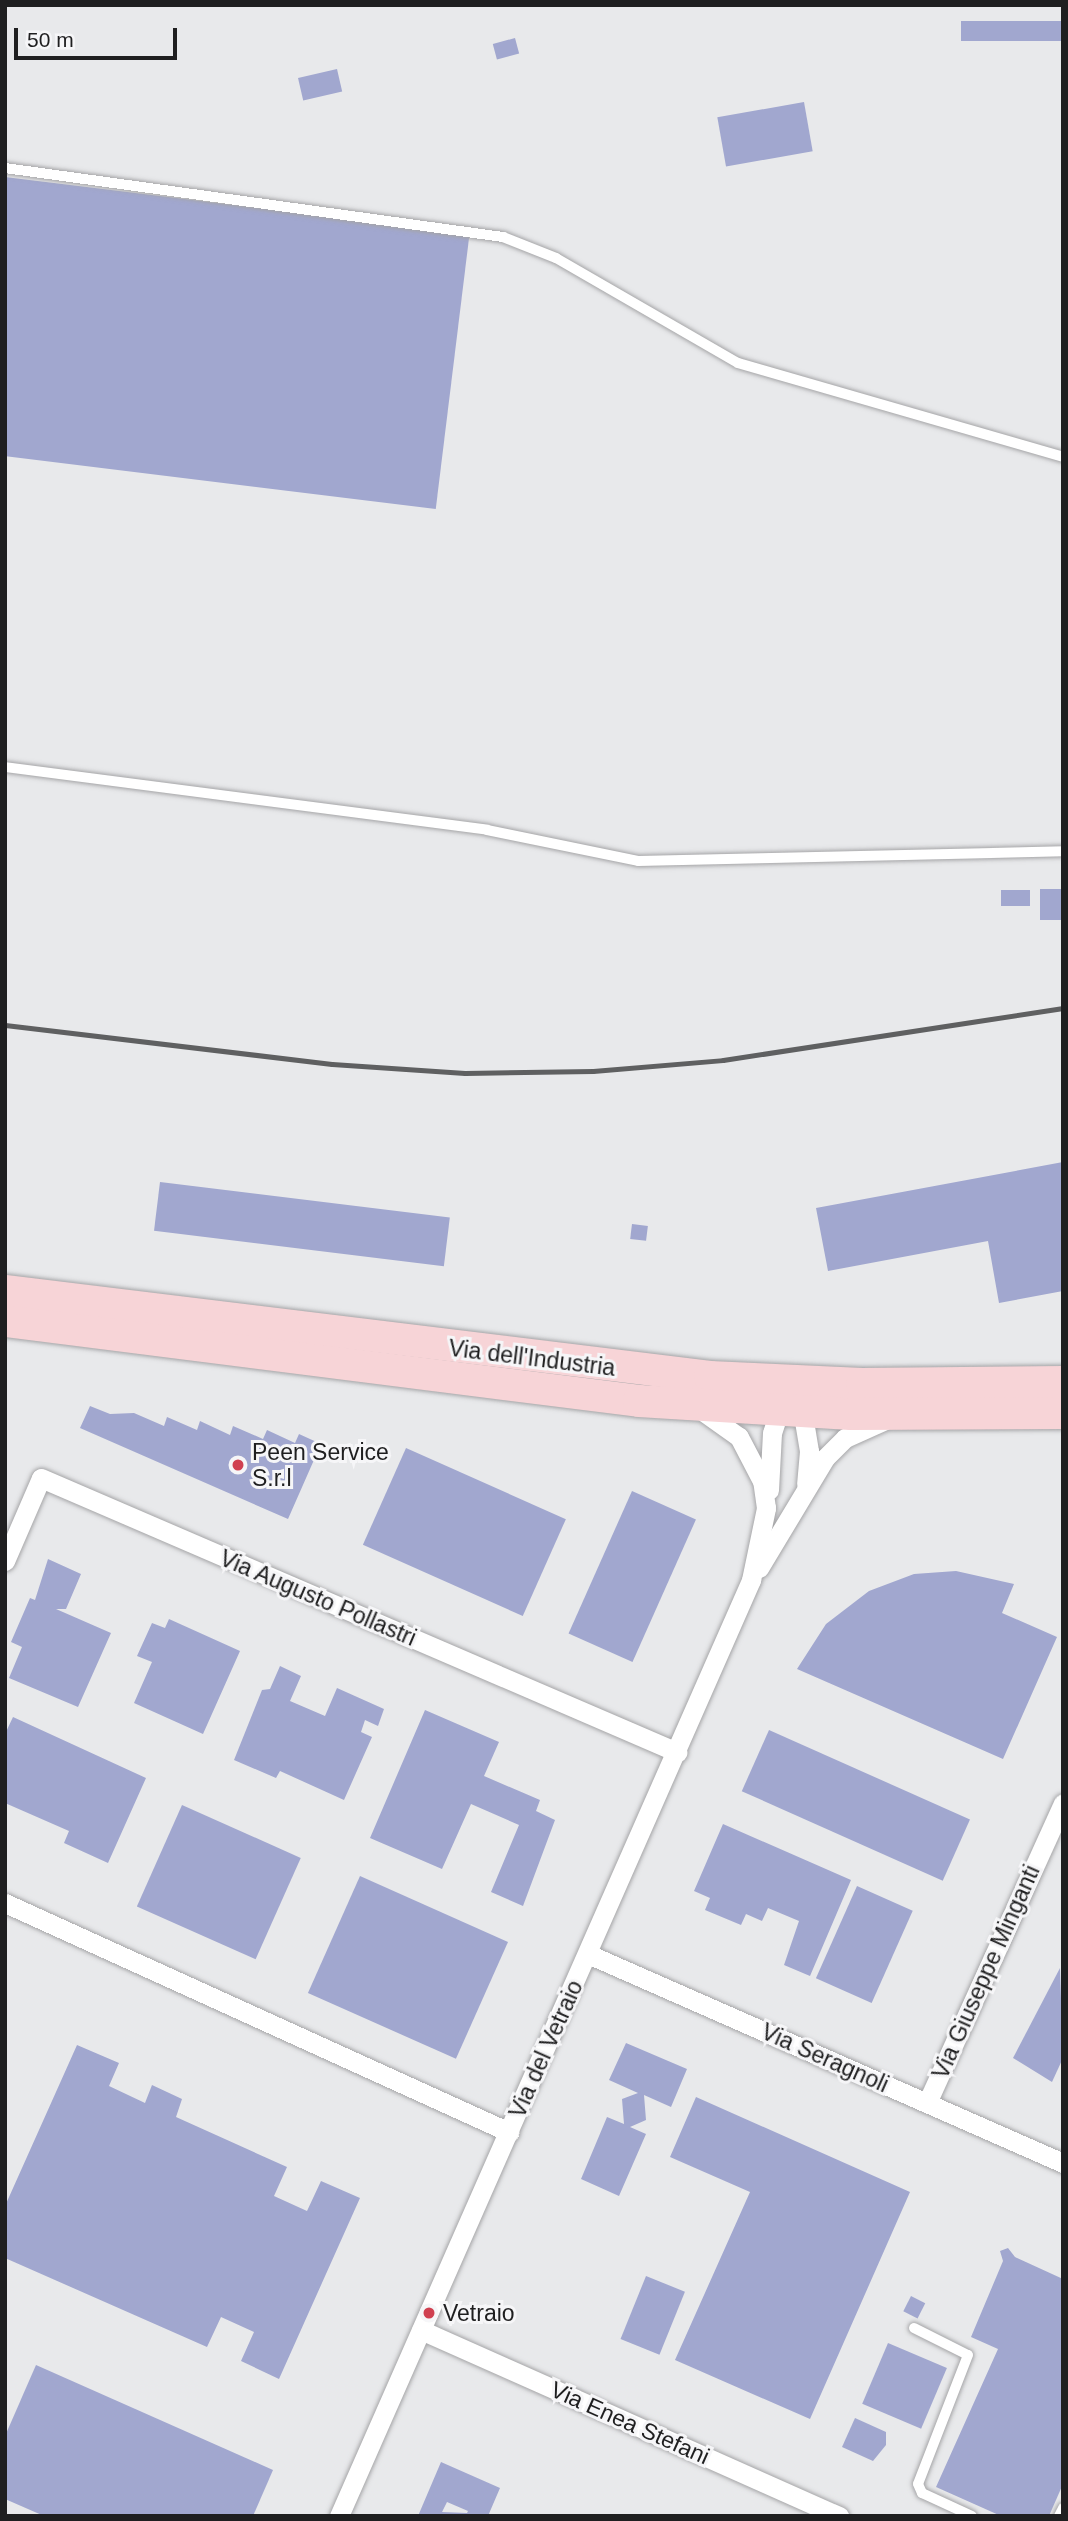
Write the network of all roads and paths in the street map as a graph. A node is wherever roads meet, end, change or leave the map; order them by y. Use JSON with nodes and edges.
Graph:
{"nodes":[{"id":1,"x":5,"y":168,"type":"edge"},
{"id":2,"x":1063,"y":457,"type":"edge"},
{"id":3,"x":5,"y":767,"type":"edge"},
{"id":4,"x":1063,"y":851,"type":"edge"},
{"id":5,"x":5,"y":1291,"type":"edge"},
{"id":6,"x":5,"y":1321,"type":"edge"},
{"id":7,"x":791,"y":1381,"type":"junction"},
{"id":8,"x":1063,"y":1382,"type":"edge"},
{"id":9,"x":694,"y":1405,"type":"junction"},
{"id":10,"x":791,"y":1412,"type":"junction"},
{"id":11,"x":1063,"y":1413,"type":"edge"},
{"id":12,"x":899,"y":1415,"type":"junction"},
{"id":13,"x":805,"y":1485,"type":"junction"},
{"id":14,"x":766,"y":1508,"type":"junction"},
{"id":15,"x":5,"y":1561,"type":"edge"},
{"id":16,"x":751,"y":1580,"type":"junction"},
{"id":17,"x":677,"y":1752,"type":"junction"},
{"id":18,"x":1063,"y":1803,"type":"edge"},
{"id":19,"x":5,"y":1903,"type":"edge"},
{"id":20,"x":588,"y":1954,"type":"junction"},
{"id":21,"x":927,"y":2103,"type":"junction"},
{"id":22,"x":509,"y":2132,"type":"junction"},
{"id":23,"x":1063,"y":2163,"type":"edge"},
{"id":24,"x":914,"y":2328,"type":"dead end"},
{"id":25,"x":421,"y":2330,"type":"junction"},
{"id":26,"x":1063,"y":2508,"type":"edge"},
{"id":27,"x":339,"y":2516,"type":"edge"},
{"id":28,"x":839,"y":2516,"type":"edge"},
{"id":29,"x":972,"y":2516,"type":"edge"},
{"id":30,"x":1059,"y":2516,"type":"edge"}],
"edges":[{"from":1,"to":2,"type":"lane"},
{"from":3,"to":4,"type":"lane"},
{"from":5,"to":7,"type":"main road","name":"Via dell'Industria"},
{"from":6,"to":9,"type":"main road","name":"Via dell'Industria"},
{"from":7,"to":8,"type":"main road","name":"Via dell'Industria"},
{"from":7,"to":10,"type":"street","name":"Via del Vetraio"},
{"from":9,"to":10,"type":"main road","name":"Via dell'Industria"},
{"from":9,"to":14,"type":"street","name":"Via del Vetraio"},
{"from":10,"to":12,"type":"main road","name":"Via dell'Industria"},
{"from":10,"to":13,"type":"street","name":"Via del Vetraio"},
{"from":10,"to":14,"type":"street","name":"Via del Vetraio"},
{"from":11,"to":12,"type":"main road","name":"Via dell'Industria"},
{"from":12,"to":13,"type":"street","name":"Via del Vetraio"},
{"from":13,"to":16,"type":"street","name":"Via del Vetraio"},
{"from":14,"to":16,"type":"street","name":"Via del Vetraio"},
{"from":15,"to":17,"type":"street","name":"Via Augusto Pollastri"},
{"from":16,"to":17,"type":"street","name":"Via del Vetraio"},
{"from":17,"to":20,"type":"street","name":"Via del Vetraio"},
{"from":18,"to":21,"type":"street","name":"Via Giuseppe Minganti"},
{"from":19,"to":22,"type":"street"},
{"from":20,"to":21,"type":"street","name":"Via Seragnoli"},
{"from":20,"to":22,"type":"street","name":"Via del Vetraio"},
{"from":21,"to":23,"type":"street","name":"Via Seragnoli"},
{"from":22,"to":25,"type":"street","name":"Via del Vetraio"},
{"from":24,"to":29,"type":"lane"},
{"from":25,"to":27,"type":"street","name":"Via del Vetraio"},
{"from":25,"to":28,"type":"street","name":"Via Enea Stefani"},
{"from":26,"to":30,"type":"lane"}]}
